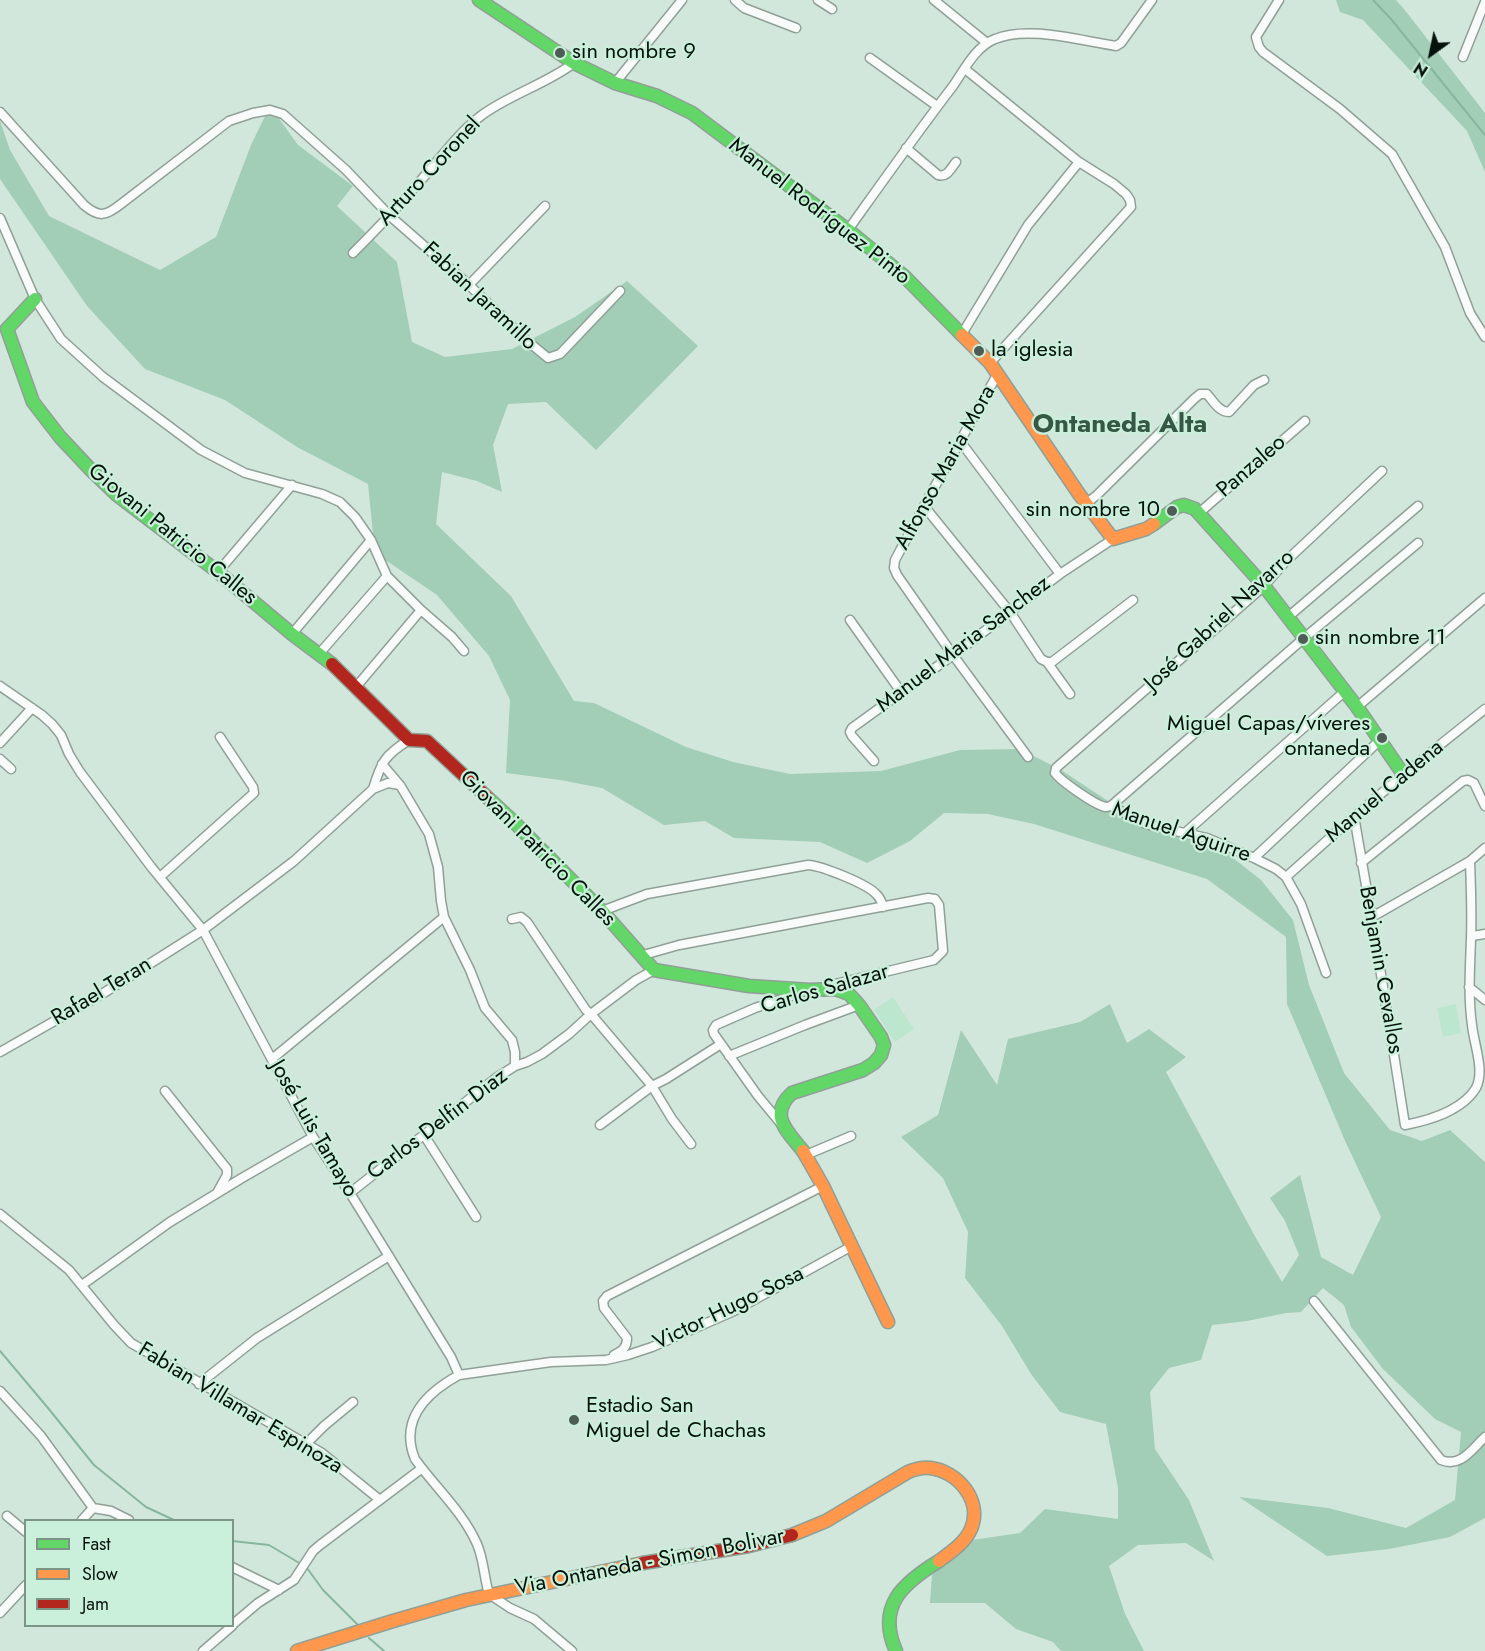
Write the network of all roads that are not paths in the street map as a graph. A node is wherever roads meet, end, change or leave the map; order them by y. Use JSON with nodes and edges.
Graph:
{"nodes":[{"id":1,"x":479,"y":0,"type":"edge"},
{"id":2,"x":682,"y":0,"type":"edge"},
{"id":3,"x":735,"y":0,"type":"edge"},
{"id":4,"x":818,"y":0,"type":"edge"},
{"id":5,"x":934,"y":0,"type":"edge"},
{"id":6,"x":1152,"y":0,"type":"edge"},
{"id":7,"x":1279,"y":0,"type":"edge"},
{"id":8,"x":1485,"y":2,"type":"edge"},
{"id":9,"x":832,"y":9,"type":"dead end"},
{"id":10,"x":796,"y":28,"type":"dead end"},
{"id":11,"x":987,"y":43,"type":"junction"},
{"id":12,"x":1463,"y":57,"type":"dead end"},
{"id":13,"x":870,"y":58,"type":"dead end"},
{"id":14,"x":574,"y":63,"type":"junction"},
{"id":15,"x":965,"y":69,"type":"junction"},
{"id":16,"x":615,"y":83,"type":"junction"},
{"id":17,"x":937,"y":106,"type":"junction"},
{"id":18,"x":0,"y":112,"type":"edge"},
{"id":19,"x":906,"y":148,"type":"junction"},
{"id":20,"x":956,"y":162,"type":"dead end"},
{"id":21,"x":1079,"y":162,"type":"junction"},
{"id":22,"x":544,"y":206,"type":"dead end"},
{"id":23,"x":390,"y":216,"type":"junction"},
{"id":24,"x":0,"y":218,"type":"edge"},
{"id":25,"x":848,"y":230,"type":"junction"},
{"id":26,"x":352,"y":253,"type":"dead end"},
{"id":27,"x":470,"y":285,"type":"junction"},
{"id":28,"x":620,"y":291,"type":"dead end"},
{"id":29,"x":35,"y":299,"type":"junction"},
{"id":30,"x":4,"y":331,"type":"edge"},
{"id":31,"x":962,"y":334,"type":"junction"},
{"id":32,"x":1485,"y":337,"type":"edge"},
{"id":33,"x":990,"y":363,"type":"junction"},
{"id":34,"x":997,"y":375,"type":"junction"},
{"id":35,"x":1264,"y":380,"type":"dead end"},
{"id":36,"x":1305,"y":421,"type":"dead end"},
{"id":37,"x":960,"y":441,"type":"junction"},
{"id":38,"x":1382,"y":471,"type":"dead end"},
{"id":39,"x":292,"y":484,"type":"junction"},
{"id":40,"x":1087,"y":503,"type":"junction"},
{"id":41,"x":924,"y":506,"type":"junction"},
{"id":42,"x":1418,"y":506,"type":"dead end"},
{"id":43,"x":1199,"y":513,"type":"junction"},
{"id":44,"x":1113,"y":539,"type":"junction"},
{"id":45,"x":371,"y":540,"type":"junction"},
{"id":46,"x":1418,"y":543,"type":"dead end"},
{"id":47,"x":218,"y":572,"type":"junction"},
{"id":48,"x":1060,"y":574,"type":"junction"},
{"id":49,"x":387,"y":576,"type":"junction"},
{"id":50,"x":1264,"y":586,"type":"junction"},
{"id":51,"x":1485,"y":598,"type":"edge"},
{"id":52,"x":1133,"y":600,"type":"dead end"},
{"id":53,"x":421,"y":610,"type":"junction"},
{"id":54,"x":1010,"y":612,"type":"junction"},
{"id":55,"x":1288,"y":618,"type":"junction"},
{"id":56,"x":850,"y":620,"type":"dead end"},
{"id":57,"x":292,"y":634,"type":"junction"},
{"id":58,"x":1303,"y":639,"type":"junction"},
{"id":59,"x":464,"y":651,"type":"dead end"},
{"id":60,"x":319,"y":654,"type":"junction"},
{"id":61,"x":953,"y":655,"type":"junction"},
{"id":62,"x":1049,"y":662,"type":"junction"},
{"id":63,"x":0,"y":686,"type":"edge"},
{"id":64,"x":356,"y":687,"type":"junction"},
{"id":65,"x":901,"y":692,"type":"junction"},
{"id":66,"x":1344,"y":692,"type":"junction"},
{"id":67,"x":1070,"y":694,"type":"dead end"},
{"id":68,"x":1356,"y":707,"type":"junction"},
{"id":69,"x":32,"y":708,"type":"junction"},
{"id":70,"x":1485,"y":709,"type":"edge"},
{"id":71,"x":220,"y":737,"type":"dead end"},
{"id":72,"x":409,"y":740,"type":"junction"},
{"id":73,"x":1379,"y":741,"type":"junction"},
{"id":74,"x":0,"y":743,"type":"edge"},
{"id":75,"x":1028,"y":757,"type":"dead end"},
{"id":76,"x":0,"y":759,"type":"edge"},
{"id":77,"x":874,"y":761,"type":"dead end"},
{"id":78,"x":381,"y":764,"type":"junction"},
{"id":79,"x":1056,"y":768,"type":"joint"},
{"id":80,"x":11,"y":769,"type":"dead end"},
{"id":81,"x":1403,"y":774,"type":"junction"},
{"id":82,"x":400,"y":785,"type":"junction"},
{"id":83,"x":373,"y":789,"type":"junction"},
{"id":84,"x":1111,"y":806,"type":"junction"},
{"id":85,"x":1485,"y":806,"type":"edge"},
{"id":86,"x":1354,"y":816,"type":"junction"},
{"id":87,"x":1186,"y":832,"type":"junction"},
{"id":88,"x":1485,"y":848,"type":"edge"},
{"id":89,"x":1254,"y":858,"type":"junction"},
{"id":90,"x":1470,"y":861,"type":"junction"},
{"id":91,"x":1361,"y":863,"type":"junction"},
{"id":92,"x":160,"y":877,"type":"junction"},
{"id":93,"x":1286,"y":877,"type":"junction"},
{"id":94,"x":883,"y":908,"type":"junction"},
{"id":95,"x":602,"y":911,"type":"junction"},
{"id":96,"x":444,"y":917,"type":"junction"},
{"id":97,"x":1372,"y":917,"type":"junction"},
{"id":98,"x":512,"y":919,"type":"dead end"},
{"id":99,"x":203,"y":930,"type":"junction"},
{"id":100,"x":1485,"y":934,"type":"edge"},
{"id":101,"x":1472,"y":936,"type":"junction"},
{"id":102,"x":640,"y":956,"type":"junction"},
{"id":103,"x":654,"y":970,"type":"junction"},
{"id":104,"x":1326,"y":973,"type":"dead end"},
{"id":105,"x":1469,"y":987,"type":"junction"},
{"id":106,"x":810,"y":990,"type":"junction"},
{"id":107,"x":1485,"y":1000,"type":"edge"},
{"id":108,"x":859,"y":1005,"type":"junction"},
{"id":109,"x":591,"y":1014,"type":"junction"},
{"id":110,"x":721,"y":1044,"type":"junction"},
{"id":111,"x":0,"y":1052,"type":"edge"},
{"id":112,"x":729,"y":1056,"type":"junction"},
{"id":113,"x":272,"y":1059,"type":"junction"},
{"id":114,"x":515,"y":1066,"type":"junction"},
{"id":115,"x":652,"y":1086,"type":"junction"},
{"id":116,"x":165,"y":1091,"type":"dead end"},
{"id":117,"x":600,"y":1125,"type":"dead end"},
{"id":118,"x":782,"y":1125,"type":"junction"},
{"id":119,"x":423,"y":1136,"type":"junction"},
{"id":120,"x":851,"y":1136,"type":"dead end"},
{"id":121,"x":313,"y":1137,"type":"junction"},
{"id":122,"x":692,"y":1144,"type":"dead end"},
{"id":123,"x":806,"y":1155,"type":"junction"},
{"id":124,"x":823,"y":1186,"type":"junction"},
{"id":125,"x":350,"y":1193,"type":"junction"},
{"id":126,"x":217,"y":1194,"type":"junction"},
{"id":127,"x":0,"y":1214,"type":"edge"},
{"id":128,"x":476,"y":1217,"type":"dead end"},
{"id":129,"x":852,"y":1246,"type":"junction"},
{"id":130,"x":389,"y":1256,"type":"junction"},
{"id":131,"x":82,"y":1286,"type":"junction"},
{"id":132,"x":1314,"y":1301,"type":"dead end"},
{"id":133,"x":888,"y":1322,"type":"dead end"},
{"id":134,"x":606,"y":1360,"type":"junction"},
{"id":135,"x":459,"y":1375,"type":"junction"},
{"id":136,"x":199,"y":1384,"type":"junction"},
{"id":137,"x":0,"y":1391,"type":"edge"},
{"id":138,"x":352,"y":1402,"type":"dead end"},
{"id":139,"x":1485,"y":1437,"type":"edge"},
{"id":140,"x":306,"y":1444,"type":"junction"},
{"id":141,"x":421,"y":1469,"type":"junction"},
{"id":142,"x":380,"y":1500,"type":"junction"},
{"id":143,"x":93,"y":1508,"type":"junction"},
{"id":144,"x":7,"y":1516,"type":"dead end"},
{"id":145,"x":84,"y":1519,"type":"edge"},
{"id":146,"x":125,"y":1519,"type":"edge"},
{"id":147,"x":24,"y":1530,"type":"edge"},
{"id":148,"x":234,"y":1568,"type":"edge"},
{"id":149,"x":24,"y":1587,"type":"edge"},
{"id":150,"x":279,"y":1590,"type":"junction"},
{"id":151,"x":489,"y":1594,"type":"junction"},
{"id":152,"x":0,"y":1613,"type":"edge"},
{"id":153,"x":234,"y":1623,"type":"edge"},
{"id":154,"x":230,"y":1627,"type":"edge"},
{"id":155,"x":203,"y":1651,"type":"edge"},
{"id":156,"x":297,"y":1651,"type":"edge"},
{"id":157,"x":572,"y":1651,"type":"edge"},
{"id":158,"x":896,"y":1651,"type":"edge"}],
"edges":[{"from":1,"to":14,"type":"street","name":"Manuel Rodríguez Pinto"},
{"from":2,"to":16,"type":"street"},
{"from":3,"to":10,"type":"street"},
{"from":4,"to":9,"type":"street"},
{"from":5,"to":11,"type":"street"},
{"from":6,"to":11,"type":"street"},
{"from":7,"to":32,"type":"street"},
{"from":8,"to":12,"type":"street"},
{"from":11,"to":15,"type":"street"},
{"from":13,"to":17,"type":"street"},
{"from":14,"to":16,"type":"street","name":"Manuel Rodríguez Pinto"},
{"from":14,"to":23,"type":"street","name":"Arturo Coronel"},
{"from":15,"to":17,"type":"street"},
{"from":15,"to":21,"type":"street"},
{"from":16,"to":25,"type":"street","name":"Manuel Rodríguez Pinto"},
{"from":17,"to":19,"type":"street"},
{"from":18,"to":23,"type":"street","name":"Fabian Jaramillo"},
{"from":19,"to":20,"type":"street"},
{"from":19,"to":25,"type":"street"},
{"from":21,"to":31,"type":"street"},
{"from":21,"to":33,"type":"street"},
{"from":22,"to":27,"type":"street"},
{"from":23,"to":26,"type":"street","name":"Arturo Coronel"},
{"from":23,"to":27,"type":"street","name":"Fabian Jaramillo"},
{"from":24,"to":29,"type":"street"},
{"from":25,"to":31,"type":"street","name":"Manuel Rodríguez Pinto"},
{"from":27,"to":28,"type":"street","name":"Fabian Jaramillo"},
{"from":29,"to":30,"type":"street","name":"Giovani Patricio Calles"},
{"from":29,"to":39,"type":"street"},
{"from":30,"to":47,"type":"street","name":"Giovani Patricio Calles"},
{"from":31,"to":33,"type":"street","name":"Manuel Rodríguez Pinto"},
{"from":33,"to":34,"type":"street","name":"Manuel Rodríguez Pinto"},
{"from":34,"to":37,"type":"street","name":"Alfonso Maria Mora"},
{"from":34,"to":40,"type":"street","name":"Manuel Rodríguez Pinto"},
{"from":35,"to":40,"type":"street"},
{"from":36,"to":43,"type":"street","name":"Panzaleo"},
{"from":37,"to":41,"type":"street","name":"Alfonso Maria Mora"},
{"from":37,"to":48,"type":"street"},
{"from":38,"to":50,"type":"street","name":"José Gabriel Navarro"},
{"from":39,"to":45,"type":"street"},
{"from":39,"to":47,"type":"street"},
{"from":40,"to":44,"type":"street","name":"Manuel Rodríguez Pinto"},
{"from":41,"to":54,"type":"street"},
{"from":41,"to":61,"type":"street","name":"Alfonso Maria Mora"},
{"from":42,"to":55,"type":"street"},
{"from":43,"to":44,"type":"street"},
{"from":43,"to":50,"type":"street"},
{"from":44,"to":48,"type":"street","name":"Manuel Maria Sanchez"},
{"from":45,"to":49,"type":"street"},
{"from":45,"to":57,"type":"street"},
{"from":46,"to":58,"type":"street"},
{"from":47,"to":57,"type":"street","name":"Giovani Patricio Calles"},
{"from":48,"to":54,"type":"street","name":"Manuel Maria Sanchez"},
{"from":49,"to":53,"type":"street"},
{"from":49,"to":60,"type":"street"},
{"from":50,"to":55,"type":"street"},
{"from":50,"to":79,"type":"street","name":"José Gabriel Navarro"},
{"from":51,"to":68,"type":"street"},
{"from":52,"to":62,"type":"street"},
{"from":53,"to":59,"type":"street"},
{"from":53,"to":64,"type":"street"},
{"from":54,"to":61,"type":"street","name":"Manuel Maria Sanchez"},
{"from":54,"to":62,"type":"street"},
{"from":55,"to":58,"type":"street"},
{"from":56,"to":65,"type":"street"},
{"from":57,"to":60,"type":"street","name":"Giovani Patricio Calles"},
{"from":58,"to":66,"type":"street"},
{"from":58,"to":84,"type":"street"},
{"from":60,"to":64,"type":"street","name":"Giovani Patricio Calles"},
{"from":61,"to":65,"type":"street","name":"Manuel Maria Sanchez"},
{"from":61,"to":75,"type":"street"},
{"from":62,"to":67,"type":"street"},
{"from":63,"to":69,"type":"street","name":"José Luis Tamayo"},
{"from":64,"to":72,"type":"street","name":"Giovani Patricio Calles"},
{"from":65,"to":77,"type":"street","name":"Manuel Maria Sanchez"},
{"from":66,"to":68,"type":"street"},
{"from":66,"to":87,"type":"street"},
{"from":68,"to":73,"type":"street"},
{"from":69,"to":74,"type":"street"},
{"from":69,"to":92,"type":"street","name":"José Luis Tamayo"},
{"from":70,"to":81,"type":"street","name":"Manuel Cadena"},
{"from":71,"to":92,"type":"street"},
{"from":72,"to":78,"type":"street"},
{"from":72,"to":95,"type":"street","name":"Giovani Patricio Calles"},
{"from":73,"to":81,"type":"street"},
{"from":73,"to":89,"type":"street"},
{"from":76,"to":80,"type":"street"},
{"from":78,"to":82,"type":"street","name":"Carlos Delfin Diaz"},
{"from":78,"to":83,"type":"street"},
{"from":79,"to":84,"type":"street","name":"Manuel Aguirre"},
{"from":81,"to":86,"type":"street","name":"Manuel Cadena"},
{"from":82,"to":83,"type":"street"},
{"from":82,"to":96,"type":"street","name":"Carlos Delfin Diaz"},
{"from":83,"to":99,"type":"street","name":"Rafael Teran"},
{"from":84,"to":87,"type":"street","name":"Manuel Aguirre"},
{"from":85,"to":91,"type":"street"},
{"from":86,"to":91,"type":"street","name":"Benjamin Cevallos"},
{"from":86,"to":93,"type":"street","name":"Manuel Cadena"},
{"from":87,"to":89,"type":"street","name":"Manuel Aguirre"},
{"from":88,"to":90,"type":"street"},
{"from":89,"to":93,"type":"street","name":"Manuel Aguirre"},
{"from":90,"to":97,"type":"street"},
{"from":90,"to":101,"type":"street"},
{"from":91,"to":97,"type":"street","name":"Benjamin Cevallos"},
{"from":92,"to":99,"type":"street","name":"José Luis Tamayo"},
{"from":93,"to":104,"type":"street","name":"Manuel Aguirre"},
{"from":94,"to":95,"type":"street"},
{"from":94,"to":102,"type":"street"},
{"from":94,"to":106,"type":"street","name":"Carlos Salazar"},
{"from":95,"to":102,"type":"street","name":"Giovani Patricio Calles"},
{"from":96,"to":113,"type":"street"},
{"from":96,"to":114,"type":"street","name":"Carlos Delfin Diaz"},
{"from":97,"to":105,"type":"street","name":"Benjamin Cevallos"},
{"from":98,"to":109,"type":"street"},
{"from":99,"to":111,"type":"street","name":"Rafael Teran"},
{"from":99,"to":113,"type":"street","name":"José Luis Tamayo"},
{"from":100,"to":101,"type":"street"},
{"from":101,"to":105,"type":"street"},
{"from":102,"to":103,"type":"street","name":"Giovani Patricio Calles"},
{"from":103,"to":106,"type":"street"},
{"from":103,"to":109,"type":"street"},
{"from":105,"to":107,"type":"street"},
{"from":106,"to":108,"type":"street"},
{"from":106,"to":110,"type":"street","name":"Carlos Salazar"},
{"from":108,"to":112,"type":"street"},
{"from":108,"to":118,"type":"street"},
{"from":109,"to":114,"type":"street"},
{"from":109,"to":115,"type":"street"},
{"from":110,"to":112,"type":"street"},
{"from":110,"to":115,"type":"street"},
{"from":112,"to":118,"type":"street"},
{"from":113,"to":121,"type":"street","name":"José Luis Tamayo"},
{"from":114,"to":119,"type":"street","name":"Carlos Delfin Diaz"},
{"from":115,"to":117,"type":"street"},
{"from":115,"to":122,"type":"street"},
{"from":116,"to":126,"type":"street"},
{"from":118,"to":123,"type":"street"},
{"from":119,"to":125,"type":"street","name":"Carlos Delfin Diaz"},
{"from":119,"to":128,"type":"street"},
{"from":120,"to":123,"type":"street"},
{"from":121,"to":125,"type":"street","name":"José Luis Tamayo"},
{"from":121,"to":126,"type":"street"},
{"from":123,"to":124,"type":"street"},
{"from":124,"to":129,"type":"street"},
{"from":124,"to":134,"type":"street"},
{"from":125,"to":130,"type":"street","name":"José Luis Tamayo"},
{"from":126,"to":131,"type":"street"},
{"from":127,"to":131,"type":"street","name":"Fabian Villamar Espinoza"},
{"from":129,"to":133,"type":"street"},
{"from":129,"to":134,"type":"street","name":"Victor Hugo Sosa"},
{"from":130,"to":135,"type":"street","name":"José Luis Tamayo"},
{"from":130,"to":136,"type":"street"},
{"from":131,"to":136,"type":"street","name":"Fabian Villamar Espinoza"},
{"from":132,"to":139,"type":"street"},
{"from":134,"to":135,"type":"street","name":"Victor Hugo Sosa"},
{"from":135,"to":141,"type":"street"},
{"from":136,"to":140,"type":"street","name":"Fabian Villamar Espinoza"},
{"from":137,"to":143,"type":"street"},
{"from":138,"to":140,"type":"street"},
{"from":140,"to":142,"type":"street","name":"Fabian Villamar Espinoza"},
{"from":141,"to":142,"type":"street"},
{"from":141,"to":151,"type":"street"},
{"from":142,"to":150,"type":"street"},
{"from":143,"to":145,"type":"street"},
{"from":143,"to":146,"type":"street"},
{"from":144,"to":147,"type":"street"},
{"from":148,"to":150,"type":"street"},
{"from":149,"to":152,"type":"street"},
{"from":150,"to":153,"type":"street"},
{"from":151,"to":156,"type":"street","name":"Via Ontaneda - Simon Bolivar"},
{"from":151,"to":157,"type":"street"},
{"from":151,"to":158,"type":"street","name":"Via Ontaneda - Simon Bolivar"},
{"from":154,"to":155,"type":"street"}]}
